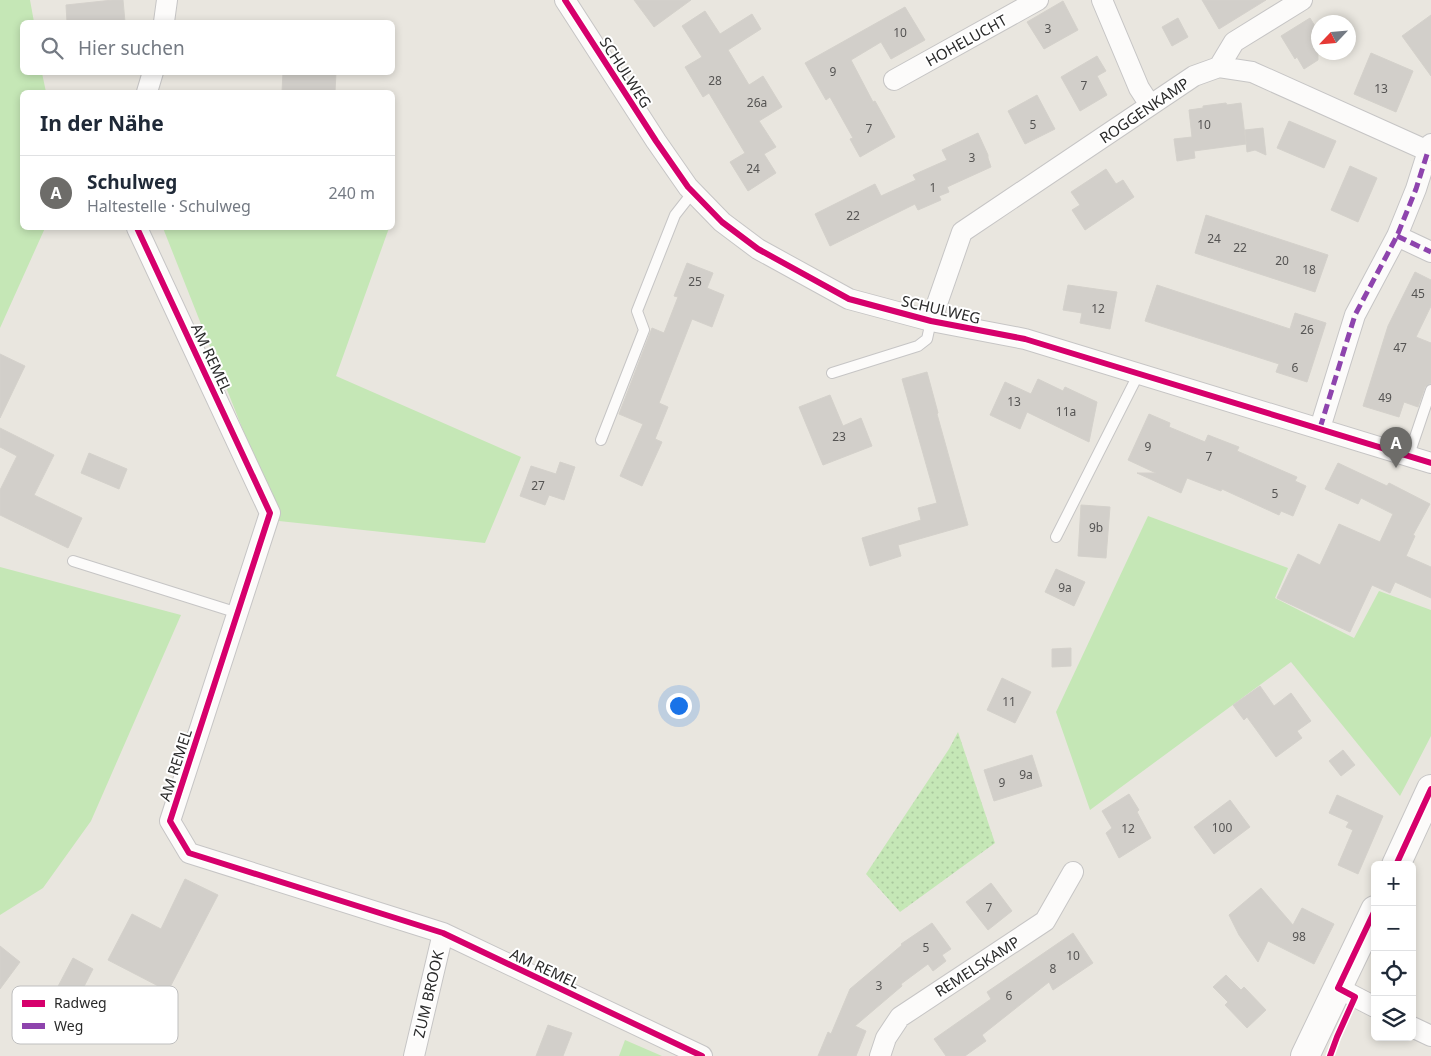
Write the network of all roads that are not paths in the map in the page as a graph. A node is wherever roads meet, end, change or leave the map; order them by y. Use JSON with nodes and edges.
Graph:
{"nodes":[{"id":1,"x":167,"y":0,"type":"edge"},
{"id":2,"x":565,"y":0,"type":"edge"},
{"id":3,"x":1038,"y":0,"type":"edge"},
{"id":4,"x":1102,"y":0,"type":"edge"},
{"id":5,"x":1302,"y":0,"type":"edge"},
{"id":6,"x":164,"y":20,"type":"edge"},
{"id":7,"x":1219,"y":67,"type":"junction"},
{"id":8,"x":152,"y":75,"type":"edge"},
{"id":9,"x":894,"y":80,"type":"dead end"},
{"id":10,"x":148,"y":90,"type":"edge"},
{"id":11,"x":1150,"y":106,"type":"junction"},
{"id":12,"x":1429,"y":147,"type":"edge"},
{"id":13,"x":693,"y":192,"type":"junction"},
{"id":14,"x":138,"y":230,"type":"edge"},
{"id":15,"x":1397,"y":236,"type":"junction"},
{"id":16,"x":1431,"y":252,"type":"edge"},
{"id":17,"x":931,"y":321,"type":"junction"},
{"id":18,"x":832,"y":372,"type":"dead end"},
{"id":19,"x":1139,"y":373,"type":"junction"},
{"id":20,"x":1431,"y":390,"type":"edge"},
{"id":21,"x":1320,"y":428,"type":"junction"},
{"id":22,"x":601,"y":440,"type":"dead end"},
{"id":23,"x":1409,"y":455,"type":"junction"},
{"id":24,"x":1431,"y":463,"type":"edge"},
{"id":25,"x":1056,"y":538,"type":"dead end"},
{"id":26,"x":73,"y":560,"type":"dead end"},
{"id":27,"x":238,"y":613,"type":"junction"},
{"id":28,"x":1431,"y":789,"type":"edge"},
{"id":29,"x":1398,"y":861,"type":"edge"},
{"id":30,"x":1073,"y":872,"type":"dead end"},
{"id":31,"x":1371,"y":918,"type":"edge"},
{"id":32,"x":443,"y":933,"type":"junction"},
{"id":33,"x":1338,"y":988,"type":"junction"},
{"id":34,"x":1371,"y":1005,"type":"edge"},
{"id":35,"x":1416,"y":1028,"type":"edge"},
{"id":36,"x":1431,"y":1036,"type":"edge"},
{"id":37,"x":414,"y":1056,"type":"edge"},
{"id":38,"x":702,"y":1056,"type":"edge"},
{"id":39,"x":880,"y":1056,"type":"edge"},
{"id":40,"x":1305,"y":1056,"type":"edge"}],
"edges":[{"from":1,"to":6,"type":"street"},
{"from":2,"to":13,"type":"street","name":"SCHULWEG"},
{"from":3,"to":9,"type":"street","name":"HOHELUCHT"},
{"from":4,"to":11,"type":"street"},
{"from":5,"to":7,"type":"street"},
{"from":7,"to":11,"type":"street","name":"ROGGENKAMP"},
{"from":7,"to":12,"type":"street","name":"ROGGENKAMP"},
{"from":8,"to":10,"type":"street"},
{"from":11,"to":17,"type":"street","name":"ROGGENKAMP"},
{"from":12,"to":15,"type":"street","name":"ROGGENKAMP"},
{"from":13,"to":17,"type":"street","name":"SCHULWEG"},
{"from":13,"to":22,"type":"lane"},
{"from":14,"to":27,"type":"street","name":"AM REMEL"},
{"from":15,"to":16,"type":"street"},
{"from":15,"to":21,"type":"street","name":"ROGGENKAMP"},
{"from":17,"to":18,"type":"lane"},
{"from":17,"to":19,"type":"street","name":"SCHULWEG"},
{"from":19,"to":21,"type":"street","name":"SCHULWEG"},
{"from":19,"to":25,"type":"lane"},
{"from":20,"to":23,"type":"lane"},
{"from":21,"to":23,"type":"street","name":"SCHULWEG"},
{"from":23,"to":24,"type":"street","name":"SCHULWEG"},
{"from":26,"to":27,"type":"lane"},
{"from":27,"to":32,"type":"street","name":"AM REMEL"},
{"from":28,"to":29,"type":"main road"},
{"from":30,"to":39,"type":"street","name":"REMELSKAMP"},
{"from":31,"to":33,"type":"main road"},
{"from":32,"to":37,"type":"street","name":"ZUM BROOK"},
{"from":32,"to":38,"type":"street","name":"AM REMEL"},
{"from":33,"to":34,"type":"street"},
{"from":33,"to":40,"type":"main road"},
{"from":35,"to":36,"type":"street"}]}
